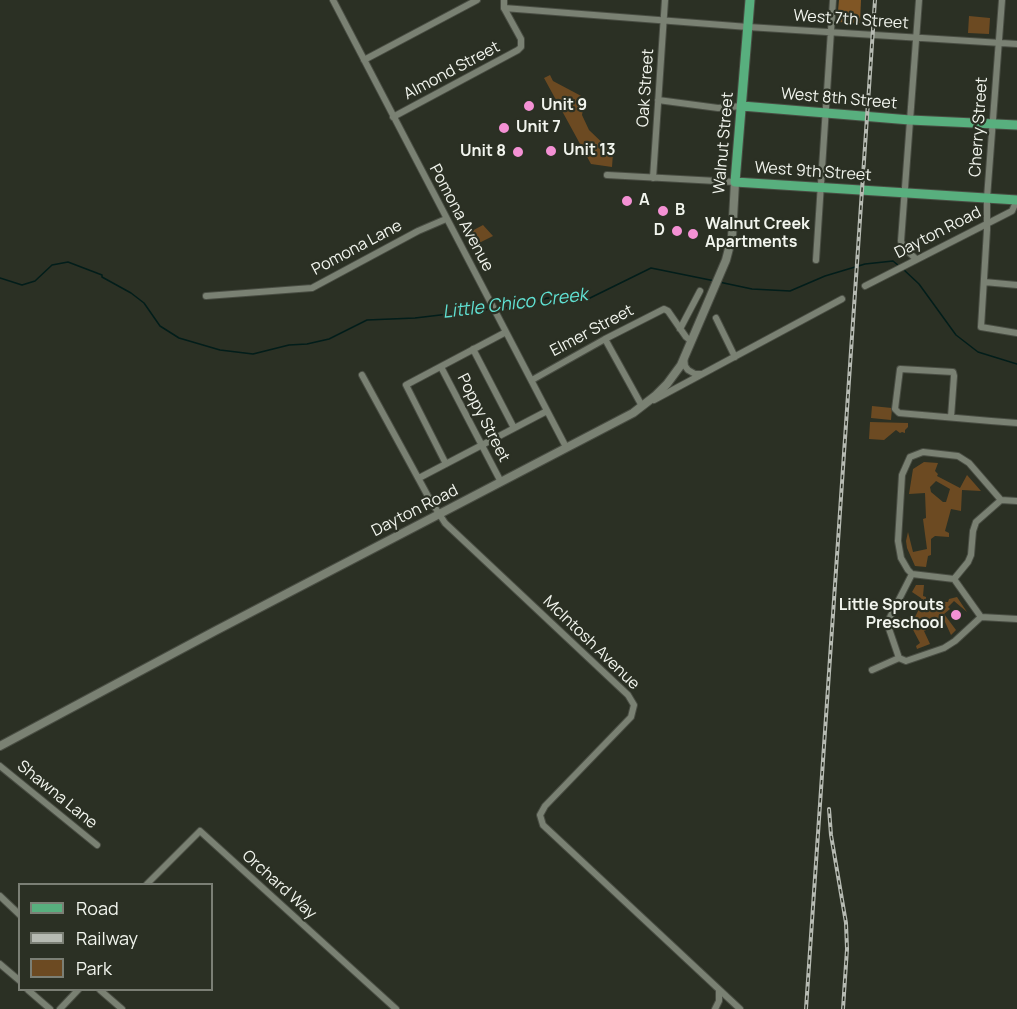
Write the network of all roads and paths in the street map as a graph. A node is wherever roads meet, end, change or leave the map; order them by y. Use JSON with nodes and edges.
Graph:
{"nodes":[{"id":1,"x":333,"y":0,"type":"edge"},
{"id":2,"x":477,"y":0,"type":"edge"},
{"id":3,"x":504,"y":0,"type":"edge"},
{"id":4,"x":665,"y":0,"type":"edge"},
{"id":5,"x":750,"y":0,"type":"edge"},
{"id":6,"x":833,"y":0,"type":"edge"},
{"id":7,"x":919,"y":0,"type":"edge"},
{"id":8,"x":1002,"y":0,"type":"edge"},
{"id":9,"x":504,"y":8,"type":"junction"},
{"id":10,"x":664,"y":20,"type":"junction"},
{"id":11,"x":748,"y":27,"type":"junction"},
{"id":12,"x":831,"y":32,"type":"junction"},
{"id":13,"x":916,"y":38,"type":"junction"},
{"id":14,"x":999,"y":42,"type":"junction"},
{"id":15,"x":1017,"y":44,"type":"edge"},
{"id":16,"x":364,"y":60,"type":"junction"},
{"id":17,"x":658,"y":100,"type":"junction"},
{"id":18,"x":742,"y":106,"type":"junction"},
{"id":19,"x":826,"y":113,"type":"junction"},
{"id":20,"x":393,"y":117,"type":"junction"},
{"id":21,"x":910,"y":120,"type":"junction"},
{"id":22,"x":993,"y":123,"type":"junction"},
{"id":23,"x":1017,"y":125,"type":"edge"},
{"id":24,"x":607,"y":175,"type":"dead end"},
{"id":25,"x":653,"y":178,"type":"junction"},
{"id":26,"x":735,"y":182,"type":"junction"},
{"id":27,"x":820,"y":186,"type":"junction"},
{"id":28,"x":904,"y":192,"type":"junction"},
{"id":29,"x":987,"y":198,"type":"junction"},
{"id":30,"x":1017,"y":200,"type":"edge"},
{"id":31,"x":446,"y":219,"type":"junction"},
{"id":32,"x":986,"y":223,"type":"junction"},
{"id":33,"x":916,"y":259,"type":"junction"},
{"id":34,"x":816,"y":260,"type":"dead end"},
{"id":35,"x":984,"y":282,"type":"junction"},
{"id":36,"x":1017,"y":285,"type":"edge"},
{"id":37,"x":865,"y":286,"type":"dead end"},
{"id":38,"x":700,"y":291,"type":"dead end"},
{"id":39,"x":206,"y":296,"type":"dead end"},
{"id":40,"x":842,"y":299,"type":"dead end"},
{"id":41,"x":716,"y":318,"type":"dead end"},
{"id":42,"x":680,"y":329,"type":"junction"},
{"id":43,"x":506,"y":332,"type":"junction"},
{"id":44,"x":1017,"y":333,"type":"edge"},
{"id":45,"x":605,"y":339,"type":"junction"},
{"id":46,"x":691,"y":340,"type":"junction"},
{"id":47,"x":473,"y":349,"type":"junction"},
{"id":48,"x":684,"y":356,"type":"junction"},
{"id":49,"x":735,"y":357,"type":"junction"},
{"id":50,"x":441,"y":367,"type":"junction"},
{"id":51,"x":702,"y":374,"type":"junction"},
{"id":52,"x":362,"y":375,"type":"dead end"},
{"id":53,"x":532,"y":380,"type":"junction"},
{"id":54,"x":642,"y":406,"type":"junction"},
{"id":55,"x":547,"y":411,"type":"junction"},
{"id":56,"x":951,"y":417,"type":"junction"},
{"id":57,"x":1016,"y":423,"type":"edge"},
{"id":58,"x":514,"y":428,"type":"junction"},
{"id":59,"x":482,"y":445,"type":"junction"},
{"id":60,"x":566,"y":447,"type":"junction"},
{"id":61,"x":446,"y":464,"type":"junction"},
{"id":62,"x":418,"y":478,"type":"junction"},
{"id":63,"x":501,"y":482,"type":"junction"},
{"id":64,"x":1001,"y":500,"type":"junction"},
{"id":65,"x":1017,"y":501,"type":"edge"},
{"id":66,"x":439,"y":514,"type":"junction"},
{"id":67,"x":912,"y":574,"type":"junction"},
{"id":68,"x":954,"y":579,"type":"junction"},
{"id":69,"x":981,"y":617,"type":"junction"},
{"id":70,"x":1017,"y":619,"type":"edge"},
{"id":71,"x":899,"y":658,"type":"junction"},
{"id":72,"x":872,"y":670,"type":"dead end"},
{"id":73,"x":0,"y":746,"type":"edge"},
{"id":74,"x":0,"y":766,"type":"edge"},
{"id":75,"x":97,"y":845,"type":"dead end"},
{"id":76,"x":149,"y":883,"type":"edge"},
{"id":77,"x":0,"y":896,"type":"edge"},
{"id":78,"x":18,"y":913,"type":"edge"},
{"id":79,"x":0,"y":964,"type":"edge"},
{"id":80,"x":18,"y":979,"type":"edge"},
{"id":81,"x":719,"y":989,"type":"junction"},
{"id":82,"x":29,"y":991,"type":"edge"},
{"id":83,"x":77,"y":991,"type":"edge"},
{"id":84,"x":101,"y":991,"type":"edge"},
{"id":85,"x":50,"y":1009,"type":"edge"},
{"id":86,"x":60,"y":1009,"type":"edge"},
{"id":87,"x":122,"y":1009,"type":"edge"},
{"id":88,"x":396,"y":1009,"type":"edge"},
{"id":89,"x":715,"y":1009,"type":"edge"},
{"id":90,"x":740,"y":1009,"type":"edge"}],
"edges":[{"from":1,"to":16,"type":"street","name":"Pomona Avenue"},
{"from":2,"to":16,"type":"street"},
{"from":3,"to":9,"type":"street"},
{"from":4,"to":10,"type":"street","name":"Oak Street"},
{"from":5,"to":11,"type":"main road","name":"Walnut Street"},
{"from":6,"to":12,"type":"street"},
{"from":7,"to":13,"type":"street"},
{"from":8,"to":14,"type":"street","name":"Cherry Street"},
{"from":9,"to":10,"type":"street","name":"West 7th Street"},
{"from":9,"to":20,"type":"street","name":"Almond Street"},
{"from":10,"to":11,"type":"street","name":"West 7th Street"},
{"from":10,"to":17,"type":"street","name":"Oak Street"},
{"from":11,"to":12,"type":"street","name":"West 7th Street"},
{"from":11,"to":18,"type":"main road","name":"Walnut Street"},
{"from":12,"to":13,"type":"street","name":"West 7th Street"},
{"from":12,"to":19,"type":"street"},
{"from":13,"to":14,"type":"street","name":"West 7th Street"},
{"from":13,"to":21,"type":"street"},
{"from":14,"to":15,"type":"street","name":"West 7th Street"},
{"from":14,"to":22,"type":"street","name":"Cherry Street"},
{"from":16,"to":20,"type":"street","name":"Pomona Avenue"},
{"from":17,"to":18,"type":"street","name":"West 8th Street"},
{"from":17,"to":25,"type":"street","name":"Oak Street"},
{"from":18,"to":19,"type":"main road","name":"West 8th Street"},
{"from":18,"to":26,"type":"main road","name":"Walnut Street"},
{"from":19,"to":21,"type":"main road","name":"West 8th Street"},
{"from":19,"to":27,"type":"street"},
{"from":20,"to":31,"type":"street","name":"Pomona Avenue"},
{"from":21,"to":22,"type":"main road","name":"West 8th Street"},
{"from":21,"to":28,"type":"street"},
{"from":22,"to":23,"type":"main road","name":"West 8th Street"},
{"from":22,"to":29,"type":"street","name":"Cherry Street"},
{"from":24,"to":25,"type":"street","name":"West 9th Street"},
{"from":25,"to":26,"type":"street","name":"West 9th Street"},
{"from":26,"to":27,"type":"main road","name":"West 9th Street"},
{"from":26,"to":46,"type":"street","name":"Walnut Street"},
{"from":27,"to":28,"type":"main road","name":"West 9th Street"},
{"from":27,"to":34,"type":"street"},
{"from":28,"to":29,"type":"main road","name":"West 9th Street"},
{"from":28,"to":33,"type":"street"},
{"from":29,"to":30,"type":"main road","name":"West 9th Street"},
{"from":29,"to":32,"type":"street","name":"Cherry Street"},
{"from":30,"to":32,"type":"street","name":"Dayton Road"},
{"from":31,"to":39,"type":"street","name":"Pomona Lane"},
{"from":31,"to":43,"type":"street","name":"Pomona Avenue"},
{"from":32,"to":33,"type":"street","name":"Dayton Road"},
{"from":32,"to":35,"type":"street","name":"Cherry Street"},
{"from":33,"to":37,"type":"street","name":"Dayton Road"},
{"from":35,"to":36,"type":"street"},
{"from":35,"to":44,"type":"street","name":"Cherry Street"},
{"from":38,"to":42,"type":"street"},
{"from":40,"to":49,"type":"street","name":"Dayton Road"},
{"from":41,"to":49,"type":"street"},
{"from":42,"to":45,"type":"street","name":"Elmer Street"},
{"from":42,"to":46,"type":"street"},
{"from":43,"to":47,"type":"street"},
{"from":43,"to":53,"type":"street","name":"Pomona Avenue"},
{"from":45,"to":53,"type":"street","name":"Elmer Street"},
{"from":45,"to":54,"type":"street"},
{"from":46,"to":48,"type":"street","name":"Walnut Street"},
{"from":47,"to":50,"type":"street"},
{"from":47,"to":58,"type":"street"},
{"from":48,"to":51,"type":"street"},
{"from":48,"to":54,"type":"street","name":"Walnut Street"},
{"from":49,"to":51,"type":"street","name":"Dayton Road"},
{"from":50,"to":59,"type":"street","name":"Poppy Street"},
{"from":50,"to":61,"type":"street"},
{"from":51,"to":54,"type":"street","name":"Dayton Road"},
{"from":52,"to":62,"type":"street","name":"McIntosh Avenue"},
{"from":53,"to":55,"type":"street","name":"Pomona Avenue"},
{"from":54,"to":60,"type":"street","name":"Dayton Road"},
{"from":55,"to":58,"type":"street"},
{"from":55,"to":60,"type":"street","name":"Pomona Avenue"},
{"from":56,"to":56,"type":"street"},
{"from":56,"to":57,"type":"street"},
{"from":58,"to":59,"type":"street"},
{"from":59,"to":61,"type":"street"},
{"from":59,"to":63,"type":"street","name":"Poppy Street"},
{"from":60,"to":63,"type":"street","name":"Dayton Road"},
{"from":61,"to":62,"type":"street"},
{"from":62,"to":66,"type":"street","name":"McIntosh Avenue"},
{"from":63,"to":66,"type":"street","name":"Dayton Road"},
{"from":64,"to":65,"type":"street"},
{"from":64,"to":67,"type":"street"},
{"from":64,"to":68,"type":"street"},
{"from":66,"to":73,"type":"street","name":"Dayton Road"},
{"from":66,"to":81,"type":"street","name":"McIntosh Avenue"},
{"from":67,"to":68,"type":"street"},
{"from":67,"to":71,"type":"street"},
{"from":68,"to":69,"type":"street"},
{"from":69,"to":70,"type":"street"},
{"from":69,"to":71,"type":"street"},
{"from":71,"to":72,"type":"street"},
{"from":74,"to":75,"type":"street","name":"Shawna Lane"},
{"from":76,"to":88,"type":"street","name":"Orchard Way"},
{"from":77,"to":78,"type":"street"},
{"from":79,"to":80,"type":"street"},
{"from":81,"to":89,"type":"street"},
{"from":81,"to":90,"type":"street","name":"McIntosh Avenue"},
{"from":82,"to":85,"type":"street"},
{"from":83,"to":86,"type":"street"},
{"from":84,"to":87,"type":"street"}]}
